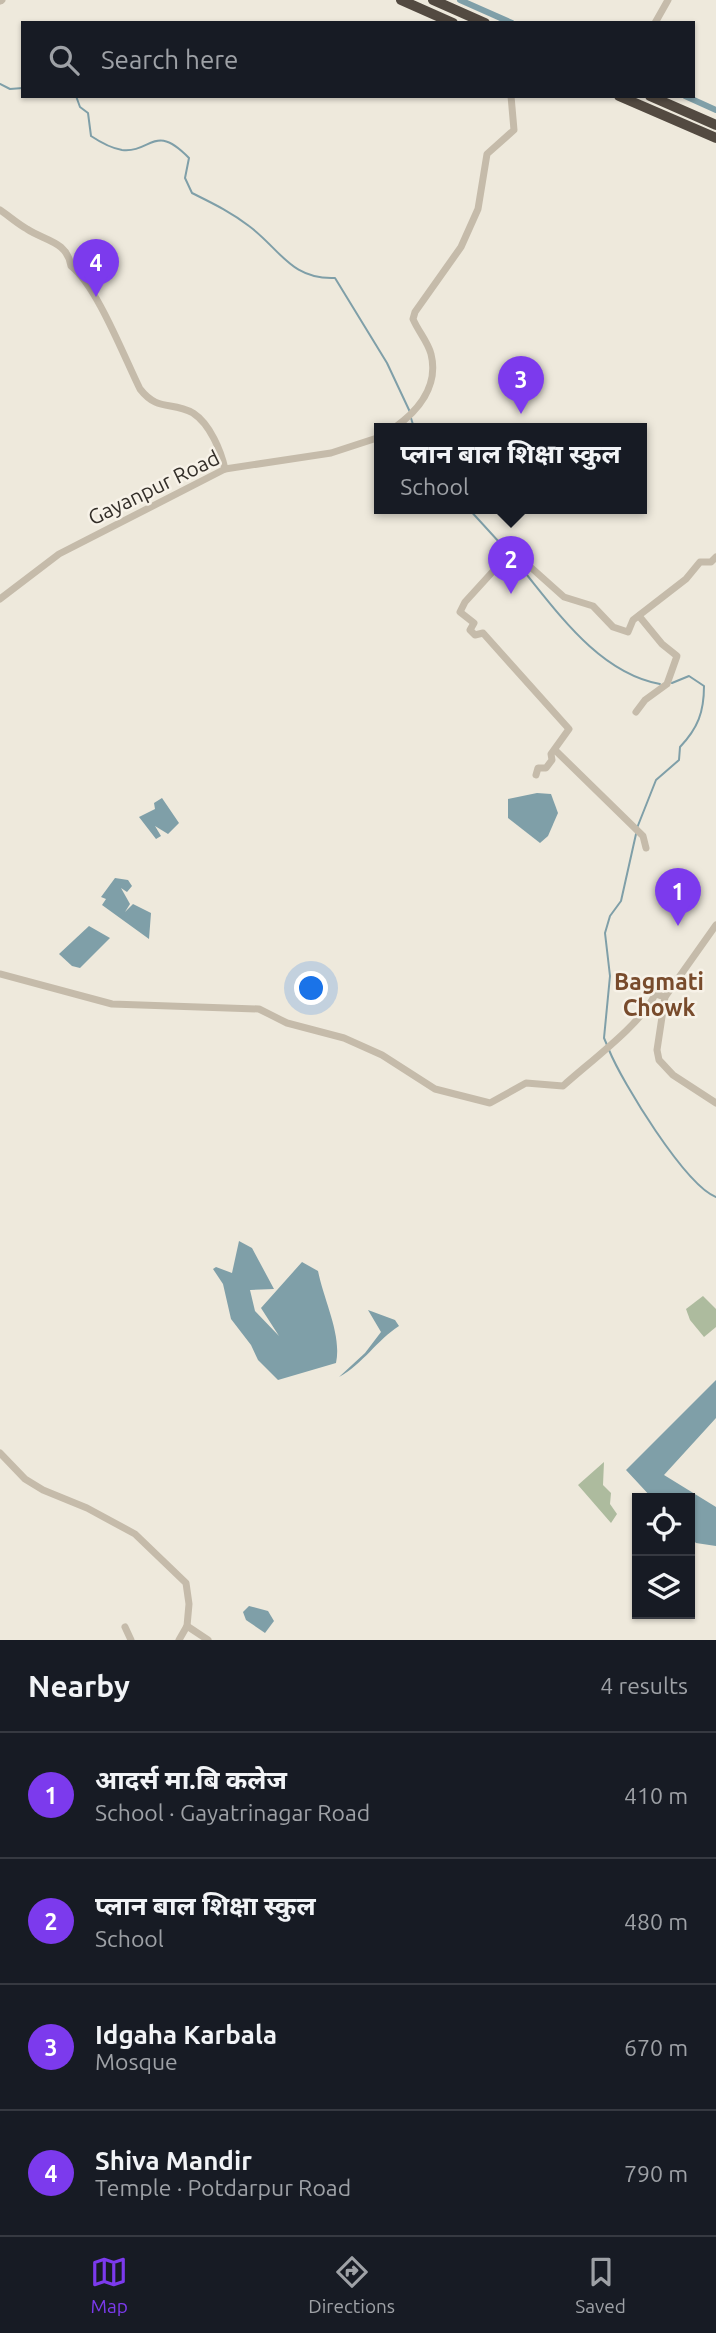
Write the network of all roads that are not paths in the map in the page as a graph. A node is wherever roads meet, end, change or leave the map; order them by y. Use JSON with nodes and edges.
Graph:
{"nodes":[{"id":1,"x":401,"y":0,"type":"edge"},
{"id":2,"x":433,"y":0,"type":"edge"},
{"id":3,"x":668,"y":0,"type":"edge"},
{"id":4,"x":448,"y":21,"type":"edge"},
{"id":5,"x":480,"y":21,"type":"edge"},
{"id":6,"x":656,"y":21,"type":"edge"},
{"id":7,"x":510,"y":98,"type":"edge"},
{"id":8,"x":624,"y":98,"type":"edge"},
{"id":9,"x":655,"y":98,"type":"edge"},
{"id":10,"x":716,"y":125,"type":"edge"},
{"id":11,"x":716,"y":138,"type":"edge"},
{"id":12,"x":0,"y":210,"type":"edge"},
{"id":13,"x":400,"y":423,"type":"edge"},
{"id":14,"x":374,"y":439,"type":"edge"},
{"id":15,"x":225,"y":469,"type":"junction"},
{"id":16,"x":716,"y":557,"type":"edge"},
{"id":17,"x":0,"y":599,"type":"edge"},
{"id":18,"x":639,"y":616,"type":"junction"},
{"id":19,"x":636,"y":712,"type":"dead end"},
{"id":20,"x":555,"y":750,"type":"junction"},
{"id":21,"x":536,"y":775,"type":"dead end"},
{"id":22,"x":646,"y":848,"type":"dead end"},
{"id":23,"x":716,"y":925,"type":"edge"},
{"id":24,"x":0,"y":974,"type":"edge"},
{"id":25,"x":665,"y":996,"type":"junction"},
{"id":26,"x":716,"y":1103,"type":"edge"},
{"id":27,"x":0,"y":1453,"type":"edge"},
{"id":28,"x":187,"y":1626,"type":"junction"},
{"id":29,"x":125,"y":1627,"type":"dead end"},
{"id":30,"x":131,"y":1640,"type":"edge"},
{"id":31,"x":179,"y":1640,"type":"edge"},
{"id":32,"x":208,"y":1640,"type":"edge"}],
"edges":[{"from":1,"to":4,"type":"highway"},
{"from":2,"to":5,"type":"highway"},
{"from":3,"to":6,"type":"street"},
{"from":7,"to":13,"type":"street"},
{"from":8,"to":11,"type":"highway"},
{"from":9,"to":10,"type":"highway"},
{"from":12,"to":15,"type":"street"},
{"from":14,"to":15,"type":"street","name":"Gayanpur Road"},
{"from":15,"to":17,"type":"street","name":"Gayanpur Road"},
{"from":16,"to":18,"type":"street"},
{"from":18,"to":19,"type":"street"},
{"from":18,"to":20,"type":"street"},
{"from":20,"to":21,"type":"street"},
{"from":20,"to":22,"type":"street"},
{"from":23,"to":25,"type":"street"},
{"from":24,"to":25,"type":"street"},
{"from":25,"to":26,"type":"street"},
{"from":27,"to":28,"type":"street"},
{"from":28,"to":31,"type":"street"},
{"from":28,"to":32,"type":"street"},
{"from":29,"to":30,"type":"street"}]}
